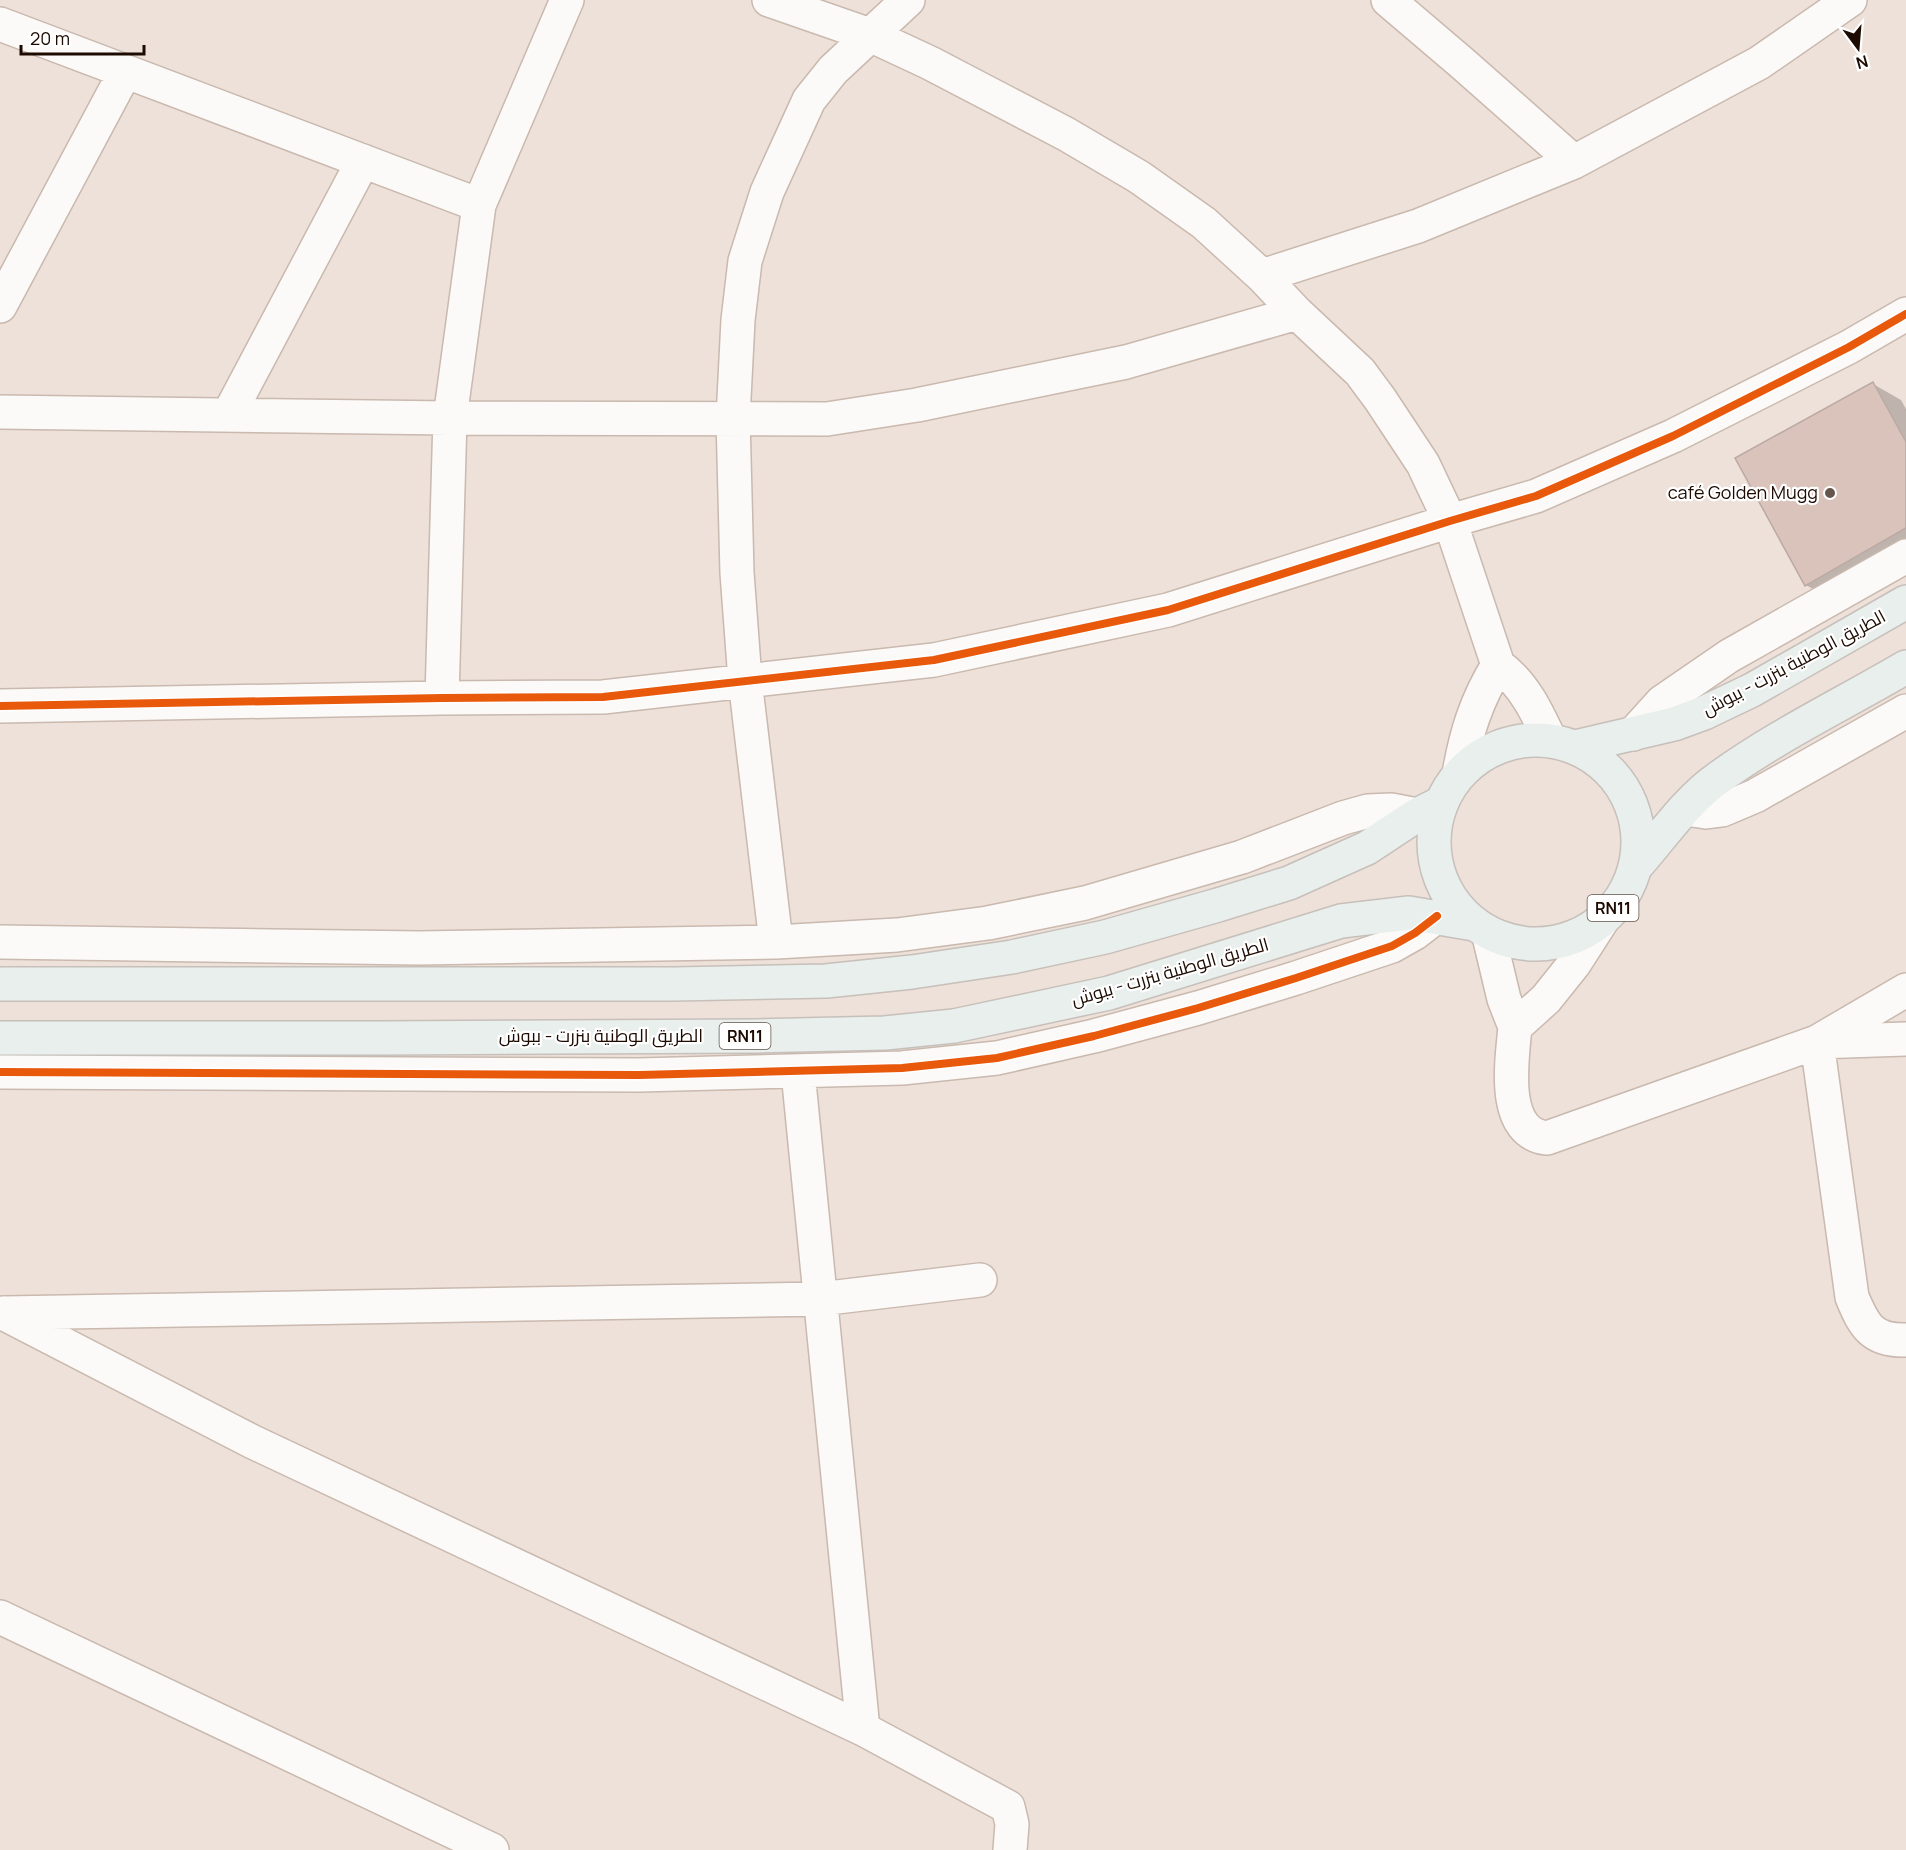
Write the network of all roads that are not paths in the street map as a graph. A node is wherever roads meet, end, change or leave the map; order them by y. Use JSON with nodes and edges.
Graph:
{"nodes":[{"id":1,"x":567,"y":0,"type":"edge"},
{"id":2,"x":769,"y":0,"type":"edge"},
{"id":3,"x":908,"y":0,"type":"edge"},
{"id":4,"x":1388,"y":0,"type":"edge"},
{"id":5,"x":1850,"y":0,"type":"edge"},
{"id":6,"x":0,"y":24,"type":"edge"},
{"id":7,"x":870,"y":35,"type":"junction"},
{"id":8,"x":125,"y":72,"type":"junction"},
{"id":9,"x":363,"y":161,"type":"junction"},
{"id":10,"x":1574,"y":162,"type":"junction"},
{"id":11,"x":479,"y":205,"type":"junction"},
{"id":12,"x":1262,"y":276,"type":"junction"},
{"id":13,"x":0,"y":306,"type":"edge"},
{"id":14,"x":1297,"y":313,"type":"junction"},
{"id":15,"x":1906,"y":314,"type":"edge"},
{"id":16,"x":0,"y":412,"type":"edge"},
{"id":17,"x":229,"y":414,"type":"junction"},
{"id":18,"x":450,"y":418,"type":"junction"},
{"id":19,"x":733,"y":418,"type":"junction"},
{"id":20,"x":1450,"y":521,"type":"junction"},
{"id":21,"x":1906,"y":556,"type":"edge"},
{"id":22,"x":1906,"y":602,"type":"edge"},
{"id":23,"x":1498,"y":665,"type":"junction"},
{"id":24,"x":1906,"y":668,"type":"edge"},
{"id":25,"x":745,"y":680,"type":"junction"},
{"id":26,"x":442,"y":698,"type":"junction"},
{"id":27,"x":0,"y":706,"type":"edge"},
{"id":28,"x":1906,"y":711,"type":"edge"},
{"id":29,"x":1633,"y":734,"type":"junction"},
{"id":30,"x":1563,"y":743,"type":"junction"},
{"id":31,"x":1459,"y":774,"type":"junction"},
{"id":32,"x":1429,"y":809,"type":"junction"},
{"id":33,"x":1686,"y":809,"type":"junction"},
{"id":34,"x":1636,"y":866,"type":"junction"},
{"id":35,"x":1437,"y":916,"type":"junction"},
{"id":36,"x":1601,"y":922,"type":"junction"},
{"id":37,"x":1481,"y":928,"type":"junction"},
{"id":38,"x":0,"y":942,"type":"edge"},
{"id":39,"x":776,"y":942,"type":"junction"},
{"id":40,"x":0,"y":984,"type":"edge"},
{"id":41,"x":1906,"y":990,"type":"edge"},
{"id":42,"x":1515,"y":1027,"type":"junction"},
{"id":43,"x":0,"y":1038,"type":"edge"},
{"id":44,"x":1906,"y":1039,"type":"edge"},
{"id":45,"x":1817,"y":1042,"type":"junction"},
{"id":46,"x":0,"y":1072,"type":"edge"},
{"id":47,"x":798,"y":1072,"type":"junction"},
{"id":48,"x":980,"y":1280,"type":"dead end"},
{"id":49,"x":820,"y":1299,"type":"junction"},
{"id":50,"x":1,"y":1313,"type":"edge"},
{"id":51,"x":1906,"y":1340,"type":"edge"},
{"id":52,"x":0,"y":1617,"type":"edge"},
{"id":53,"x":863,"y":1729,"type":"junction"},
{"id":54,"x":492,"y":1850,"type":"edge"},
{"id":55,"x":1010,"y":1850,"type":"edge"}],
"edges":[{"from":1,"to":11,"type":"street"},
{"from":2,"to":7,"type":"street"},
{"from":3,"to":7,"type":"street"},
{"from":4,"to":10,"type":"street"},
{"from":5,"to":10,"type":"street"},
{"from":6,"to":8,"type":"street"},
{"from":7,"to":12,"type":"street"},
{"from":7,"to":19,"type":"street"},
{"from":8,"to":9,"type":"street"},
{"from":8,"to":13,"type":"street"},
{"from":9,"to":11,"type":"street"},
{"from":9,"to":17,"type":"street"},
{"from":10,"to":12,"type":"street"},
{"from":11,"to":18,"type":"street"},
{"from":12,"to":14,"type":"street"},
{"from":14,"to":19,"type":"street"},
{"from":14,"to":20,"type":"street"},
{"from":15,"to":20,"type":"street"},
{"from":16,"to":17,"type":"street"},
{"from":17,"to":18,"type":"street"},
{"from":18,"to":19,"type":"street"},
{"from":18,"to":26,"type":"street"},
{"from":19,"to":25,"type":"street"},
{"from":20,"to":23,"type":"street"},
{"from":20,"to":25,"type":"street"},
{"from":21,"to":29,"type":"street"},
{"from":22,"to":29,"type":"main road","name":"الطريق الوطنية بنزرت - ببوش","number":"RN11"},
{"from":23,"to":30,"type":"street"},
{"from":23,"to":31,"type":"street"},
{"from":24,"to":33,"type":"main road","number":"RN11"},
{"from":25,"to":26,"type":"street"},
{"from":25,"to":39,"type":"street"},
{"from":26,"to":27,"type":"street"},
{"from":28,"to":33,"type":"street"},
{"from":29,"to":30,"type":"main road","name":"الطريق الوطنية بنزرت - ببوش","number":"RN11"},
{"from":30,"to":31,"type":"main road","number":"RN11"},
{"from":30,"to":34,"type":"main road","number":"RN11"},
{"from":31,"to":32,"type":"main road","number":"RN11"},
{"from":32,"to":37,"type":"main road","number":"RN11"},
{"from":32,"to":39,"type":"street"},
{"from":32,"to":40,"type":"main road","number":"RN11"},
{"from":33,"to":34,"type":"main road","number":"RN11"},
{"from":34,"to":36,"type":"main road","number":"RN11"},
{"from":35,"to":37,"type":"main road","name":"الطريق الوطنية بنزرت - ببوش","number":"RN11"},
{"from":35,"to":43,"type":"main road","name":"الطريق الوطنية بنزرت - ببوش","number":"RN11"},
{"from":35,"to":47,"type":"street"},
{"from":36,"to":37,"type":"main road","number":"RN11"},
{"from":36,"to":42,"type":"street"},
{"from":37,"to":42,"type":"street"},
{"from":38,"to":39,"type":"street"},
{"from":41,"to":45,"type":"street"},
{"from":42,"to":45,"type":"street"},
{"from":44,"to":45,"type":"street"},
{"from":45,"to":51,"type":"street"},
{"from":46,"to":47,"type":"street"},
{"from":47,"to":49,"type":"street"},
{"from":48,"to":49,"type":"street"},
{"from":49,"to":50,"type":"street"},
{"from":49,"to":53,"type":"street"},
{"from":50,"to":53,"type":"street"},
{"from":52,"to":54,"type":"street"},
{"from":53,"to":55,"type":"street"}]}
